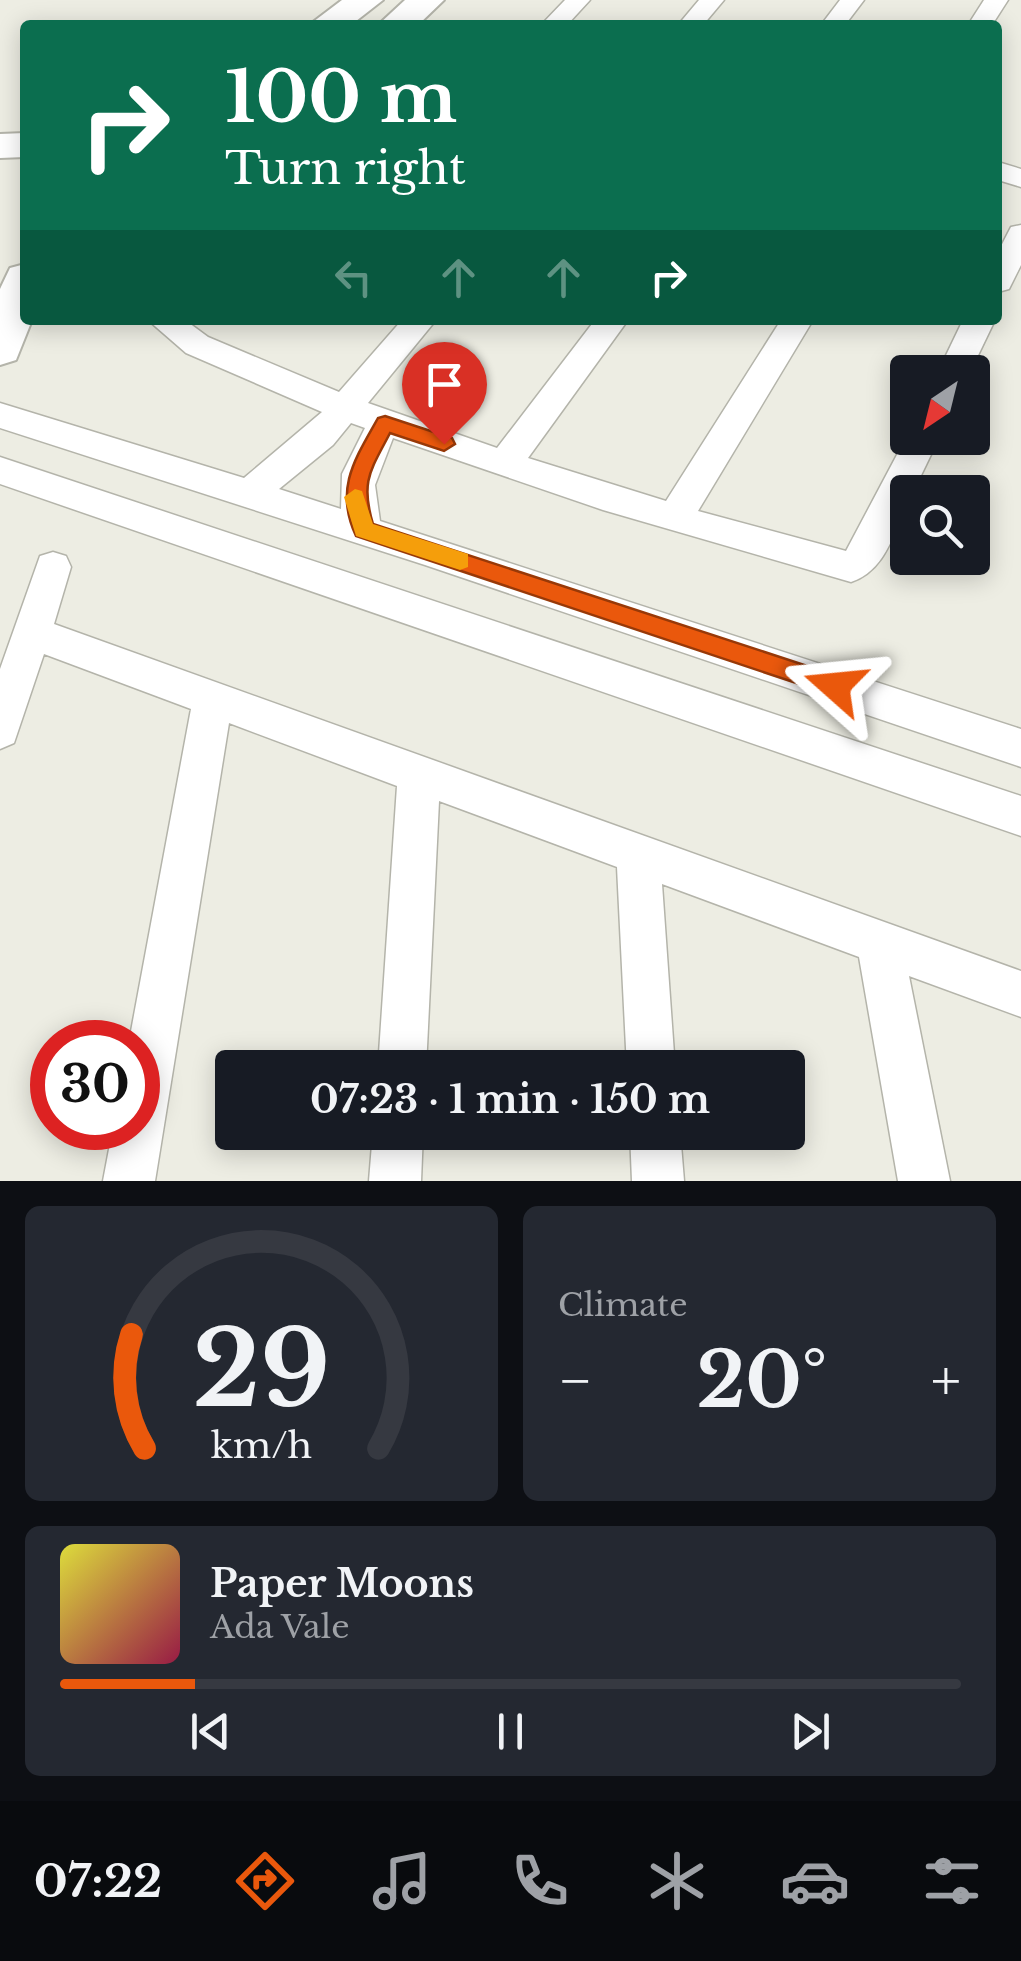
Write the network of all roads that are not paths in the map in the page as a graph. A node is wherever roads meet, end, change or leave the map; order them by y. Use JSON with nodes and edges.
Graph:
{"nodes":[{"id":1,"x":366,"y":0,"type":"edge"},
{"id":2,"x":427,"y":0,"type":"edge"},
{"id":3,"x":578,"y":0,"type":"edge"},
{"id":4,"x":712,"y":0,"type":"edge"},
{"id":5,"x":852,"y":0,"type":"edge"},
{"id":6,"x":335,"y":20,"type":"edge"},
{"id":7,"x":402,"y":20,"type":"edge"},
{"id":8,"x":558,"y":20,"type":"edge"},
{"id":9,"x":694,"y":20,"type":"edge"},
{"id":10,"x":837,"y":20,"type":"edge"},
{"id":11,"x":1021,"y":234,"type":"edge"},
{"id":12,"x":1002,"y":274,"type":"edge"},
{"id":13,"x":20,"y":292,"type":"edge"},
{"id":14,"x":168,"y":325,"type":"edge"},
{"id":15,"x":414,"y":325,"type":"edge"},
{"id":16,"x":608,"y":325,"type":"edge"},
{"id":17,"x":794,"y":325,"type":"edge"},
{"id":18,"x":977,"y":325,"type":"edge"},
{"id":19,"x":0,"y":349,"type":"edge"},
{"id":20,"x":962,"y":355,"type":"edge"},
{"id":21,"x":344,"y":410,"type":"junction"},
{"id":22,"x":0,"y":415,"type":"edge"},
{"id":23,"x":385,"y":423,"type":"junction"},
{"id":24,"x":914,"y":455,"type":"edge"},
{"id":25,"x":504,"y":464,"type":"junction"},
{"id":26,"x":0,"y":470,"type":"edge"},
{"id":27,"x":250,"y":493,"type":"junction"},
{"id":28,"x":676,"y":516,"type":"junction"},
{"id":29,"x":364,"y":530,"type":"junction"},
{"id":30,"x":426,"y":550,"type":"junction"},
{"id":31,"x":54,"y":567,"type":"dead end"},
{"id":32,"x":415,"y":610,"type":"junction"},
{"id":33,"x":29,"y":632,"type":"junction"},
{"id":34,"x":213,"y":699,"type":"junction"},
{"id":35,"x":0,"y":730,"type":"edge"},
{"id":36,"x":1021,"y":748,"type":"edge"},
{"id":37,"x":419,"y":774,"type":"junction"},
{"id":38,"x":1021,"y":816,"type":"edge"},
{"id":39,"x":638,"y":854,"type":"junction"},
{"id":40,"x":879,"y":942,"type":"junction"},
{"id":41,"x":1021,"y":994,"type":"edge"},
{"id":42,"x":403,"y":1050,"type":"edge"},
{"id":43,"x":651,"y":1050,"type":"edge"},
{"id":44,"x":397,"y":1150,"type":"edge"},
{"id":45,"x":657,"y":1150,"type":"edge"},
{"id":46,"x":130,"y":1181,"type":"edge"},
{"id":47,"x":395,"y":1181,"type":"edge"},
{"id":48,"x":658,"y":1181,"type":"edge"},
{"id":49,"x":924,"y":1181,"type":"edge"}],
"edges":[{"from":1,"to":6,"type":"highway"},
{"from":2,"to":7,"type":"highway"},
{"from":3,"to":8,"type":"street"},
{"from":4,"to":9,"type":"street"},
{"from":5,"to":10,"type":"street"},
{"from":11,"to":12,"type":"street"},
{"from":13,"to":19,"type":"street"},
{"from":14,"to":21,"type":"street"},
{"from":15,"to":21,"type":"street"},
{"from":16,"to":25,"type":"street"},
{"from":17,"to":28,"type":"street"},
{"from":18,"to":20,"type":"street"},
{"from":21,"to":23,"type":"street"},
{"from":21,"to":27,"type":"street"},
{"from":22,"to":27,"type":"street"},
{"from":23,"to":25,"type":"street"},
{"from":23,"to":29,"type":"street"},
{"from":24,"to":28,"type":"street"},
{"from":25,"to":28,"type":"street"},
{"from":26,"to":32,"type":"street"},
{"from":27,"to":29,"type":"street"},
{"from":29,"to":30,"type":"street"},
{"from":30,"to":32,"type":"street"},
{"from":30,"to":36,"type":"street"},
{"from":31,"to":33,"type":"street"},
{"from":32,"to":38,"type":"street"},
{"from":33,"to":34,"type":"street"},
{"from":33,"to":35,"type":"street"},
{"from":34,"to":37,"type":"street"},
{"from":34,"to":46,"type":"street"},
{"from":37,"to":39,"type":"street"},
{"from":37,"to":42,"type":"street"},
{"from":39,"to":40,"type":"street"},
{"from":39,"to":43,"type":"street"},
{"from":40,"to":41,"type":"street"},
{"from":40,"to":49,"type":"street"},
{"from":44,"to":47,"type":"street"},
{"from":45,"to":48,"type":"street"}]}
